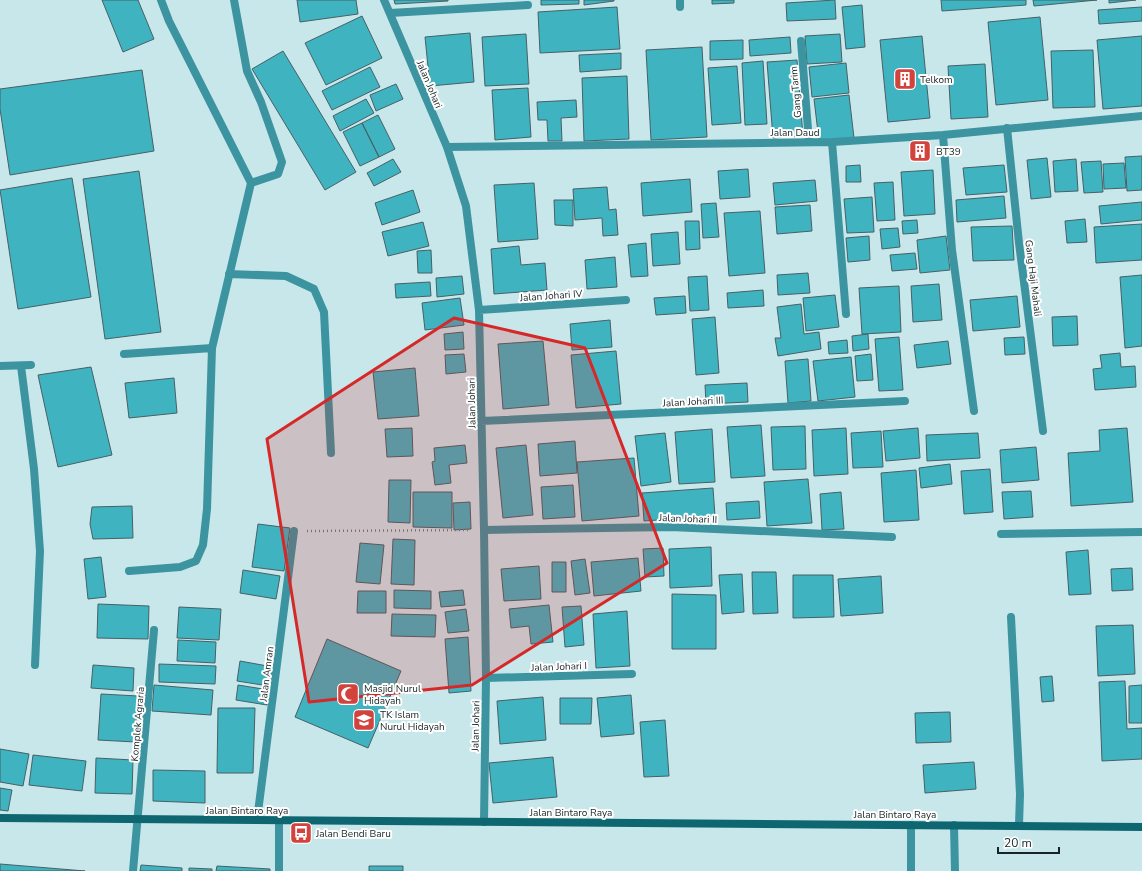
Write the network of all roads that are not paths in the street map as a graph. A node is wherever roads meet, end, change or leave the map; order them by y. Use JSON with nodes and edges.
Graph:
{"nodes":[{"id":1,"x":161,"y":0,"type":"edge"},
{"id":2,"x":234,"y":0,"type":"edge"},
{"id":3,"x":384,"y":0,"type":"edge"},
{"id":4,"x":528,"y":5,"type":"dead end"},
{"id":5,"x":390,"y":13,"type":"junction"},
{"id":6,"x":801,"y":42,"type":"dead end"},
{"id":7,"x":1142,"y":116,"type":"edge"},
{"id":8,"x":1007,"y":128,"type":"junction"},
{"id":9,"x":943,"y":135,"type":"junction"},
{"id":10,"x":809,"y":142,"type":"junction"},
{"id":11,"x":832,"y":142,"type":"junction"},
{"id":12,"x":446,"y":147,"type":"junction"},
{"id":13,"x":251,"y":183,"type":"junction"},
{"id":14,"x":229,"y":274,"type":"junction"},
{"id":15,"x":626,"y":300,"type":"dead end"},
{"id":16,"x":479,"y":310,"type":"junction"},
{"id":17,"x":846,"y":314,"type":"dead end"},
{"id":18,"x":212,"y":348,"type":"junction"},
{"id":19,"x":124,"y":354,"type":"dead end"},
{"id":20,"x":31,"y":365,"type":"dead end"},
{"id":21,"x":0,"y":366,"type":"edge"},
{"id":22,"x":21,"y":366,"type":"junction"},
{"id":23,"x":905,"y":401,"type":"dead end"},
{"id":24,"x":974,"y":411,"type":"dead end"},
{"id":25,"x":481,"y":421,"type":"junction"},
{"id":26,"x":1043,"y":431,"type":"dead end"},
{"id":27,"x":331,"y":453,"type":"dead end"},
{"id":28,"x":484,"y":530,"type":"junction"},
{"id":29,"x":294,"y":531,"type":"road end"},
{"id":30,"x":1142,"y":532,"type":"edge"},
{"id":31,"x":1000,"y":534,"type":"dead end"},
{"id":32,"x":892,"y":537,"type":"dead end"},
{"id":33,"x":129,"y":571,"type":"dead end"},
{"id":34,"x":1011,"y":617,"type":"dead end"},
{"id":35,"x":154,"y":630,"type":"dead end"},
{"id":36,"x":35,"y":665,"type":"dead end"},
{"id":37,"x":632,"y":674,"type":"dead end"},
{"id":38,"x":486,"y":678,"type":"junction"},
{"id":39,"x":0,"y":818,"type":"edge"},
{"id":40,"x":138,"y":819,"type":"junction"},
{"id":41,"x":257,"y":820,"type":"junction"},
{"id":42,"x":279,"y":820,"type":"junction"},
{"id":43,"x":484,"y":822,"type":"junction"},
{"id":44,"x":911,"y":825,"type":"junction"},
{"id":45,"x":954,"y":825,"type":"junction"},
{"id":46,"x":1019,"y":825,"type":"junction"},
{"id":47,"x":1142,"y":826,"type":"edge"},
{"id":48,"x":133,"y":871,"type":"edge"},
{"id":49,"x":279,"y":871,"type":"edge"},
{"id":50,"x":911,"y":871,"type":"edge"},
{"id":51,"x":954,"y":871,"type":"edge"}],
"edges":[{"from":1,"to":13,"type":"street"},
{"from":2,"to":13,"type":"street"},
{"from":3,"to":5,"type":"street","name":"Jalan Johari"},
{"from":4,"to":5,"type":"street"},
{"from":5,"to":12,"type":"street","name":"Jalan Johari"},
{"from":6,"to":10,"type":"street","name":"Gang Tarim"},
{"from":7,"to":8,"type":"street","name":"Jalan Daud"},
{"from":8,"to":9,"type":"street","name":"Jalan Daud"},
{"from":8,"to":26,"type":"street","name":"Gang Haji Mahali"},
{"from":9,"to":11,"type":"street","name":"Jalan Daud"},
{"from":9,"to":24,"type":"street"},
{"from":10,"to":11,"type":"street","name":"Jalan Daud"},
{"from":10,"to":12,"type":"street","name":"Jalan Daud"},
{"from":11,"to":17,"type":"street"},
{"from":12,"to":16,"type":"street","name":"Jalan Johari"},
{"from":13,"to":14,"type":"street"},
{"from":14,"to":18,"type":"street"},
{"from":14,"to":27,"type":"street"},
{"from":15,"to":16,"type":"street","name":"Jalan Johari IV"},
{"from":16,"to":25,"type":"street","name":"Jalan Johari"},
{"from":18,"to":19,"type":"street"},
{"from":18,"to":33,"type":"street"},
{"from":20,"to":22,"type":"street"},
{"from":21,"to":22,"type":"street"},
{"from":22,"to":36,"type":"street"},
{"from":23,"to":25,"type":"street","name":"Jalan Johari III"},
{"from":25,"to":28,"type":"street","name":"Jalan Johari"},
{"from":28,"to":32,"type":"street","name":"Jalan Johari II"},
{"from":28,"to":38,"type":"street","name":"Jalan Johari"},
{"from":29,"to":41,"type":"street","name":"Jalan Amran"},
{"from":30,"to":31,"type":"street"},
{"from":34,"to":46,"type":"street"},
{"from":35,"to":40,"type":"street","name":"Komplek Agraria"},
{"from":37,"to":38,"type":"street","name":"Jalan Johari I"},
{"from":38,"to":43,"type":"street","name":"Jalan Johari"},
{"from":39,"to":40,"type":"main road","name":"Jalan Bintaro Raya"},
{"from":40,"to":41,"type":"main road","name":"Jalan Bintaro Raya"},
{"from":40,"to":48,"type":"street","name":"Komplek Agraria"},
{"from":41,"to":42,"type":"main road","name":"Jalan Bintaro Raya"},
{"from":42,"to":43,"type":"main road","name":"Jalan Bintaro Raya"},
{"from":42,"to":49,"type":"street"},
{"from":43,"to":44,"type":"main road","name":"Jalan Bintaro Raya"},
{"from":44,"to":45,"type":"main road","name":"Jalan Bintaro Raya"},
{"from":44,"to":50,"type":"street"},
{"from":45,"to":46,"type":"main road","name":"Jalan Bintaro Raya"},
{"from":45,"to":51,"type":"street"},
{"from":46,"to":47,"type":"main road","name":"Jalan Bintaro Raya"}]}
